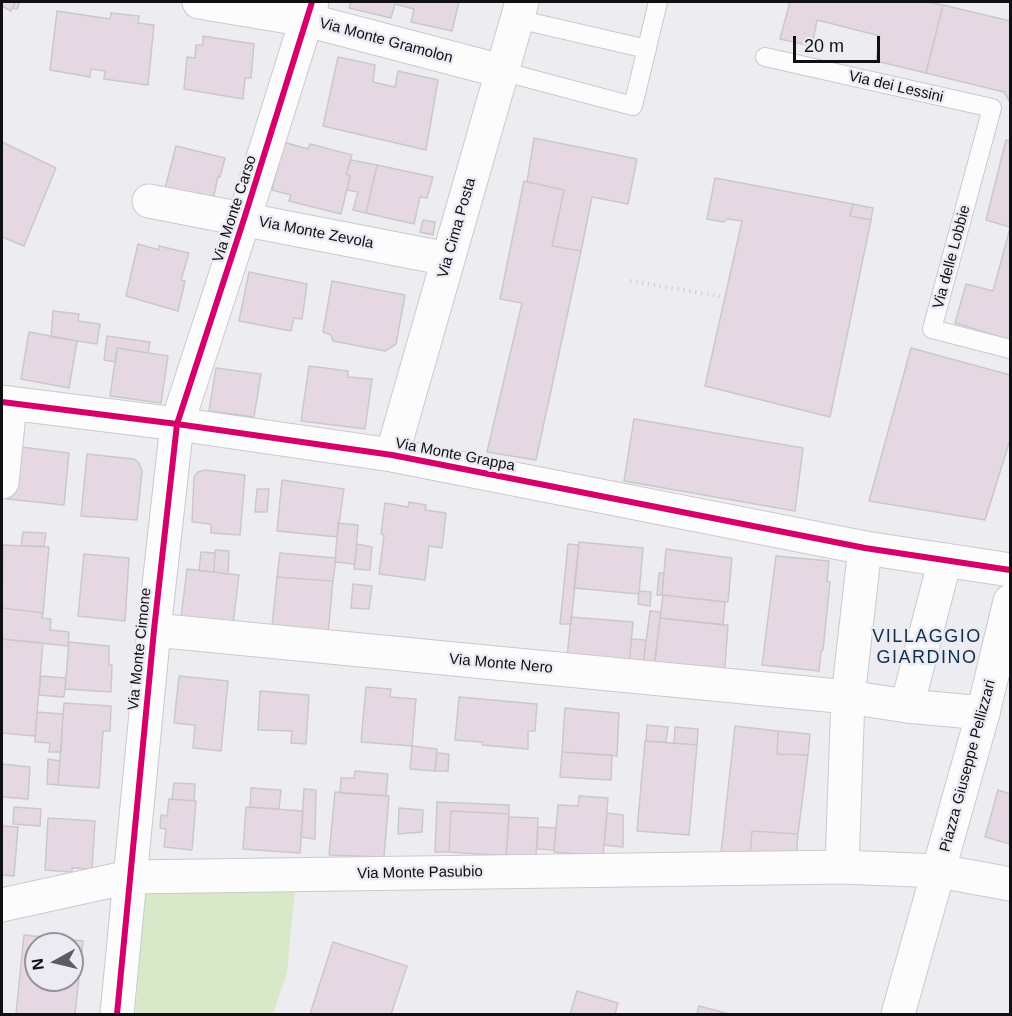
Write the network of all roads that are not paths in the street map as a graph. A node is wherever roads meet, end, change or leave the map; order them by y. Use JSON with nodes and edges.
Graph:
{"nodes":[{"id":1,"x":199,"y":2,"type":"edge"},
{"id":2,"x":658,"y":2,"type":"edge"},
{"id":3,"x":519,"y":10,"type":"edge"},
{"id":4,"x":309,"y":11,"type":"edge"},
{"id":5,"x":647,"y":49,"type":"junction"},
{"id":6,"x":765,"y":57,"type":"dead end"},
{"id":7,"x":501,"y":71,"type":"junction"},
{"id":8,"x":992,"y":108,"type":"joint"},
{"id":9,"x":149,"y":201,"type":"dead end"},
{"id":10,"x":244,"y":219,"type":"junction"},
{"id":11,"x":448,"y":259,"type":"junction"},
{"id":12,"x":1011,"y":349,"type":"edge"},
{"id":13,"x":6,"y":403,"type":"edge"},
{"id":14,"x":177,"y":424,"type":"junction"},
{"id":15,"x":392,"y":455,"type":"junction"},
{"id":16,"x":2,"y":482,"type":"edge"},
{"id":17,"x":865,"y":548,"type":"junction"},
{"id":18,"x":945,"y":560,"type":"junction"},
{"id":19,"x":1011,"y":570,"type":"edge"},
{"id":20,"x":1011,"y":601,"type":"edge"},
{"id":21,"x":154,"y":630,"type":"junction"},
{"id":22,"x":848,"y":697,"type":"junction"},
{"id":23,"x":908,"y":706,"type":"junction"},
{"id":24,"x":983,"y":713,"type":"junction"},
{"id":25,"x":842,"y":867,"type":"junction"},
{"id":26,"x":939,"y":871,"type":"junction"},
{"id":27,"x":129,"y":877,"type":"junction"},
{"id":28,"x":1011,"y":884,"type":"edge"},
{"id":29,"x":2,"y":905,"type":"edge"},
{"id":30,"x":117,"y":1014,"type":"edge"},
{"id":31,"x":898,"y":1014,"type":"edge"}],
"edges":[{"from":1,"to":4,"type":"street","name":"Via Monte Gramolon"},
{"from":2,"to":5,"type":"lane"},
{"from":3,"to":5,"type":"lane"},
{"from":3,"to":7,"type":"street","name":"Via Cima Posta"},
{"from":4,"to":7,"type":"street","name":"Via Monte Gramolon"},
{"from":4,"to":10,"type":"street","name":"Via Monte Carso"},
{"from":5,"to":7,"type":"lane"},
{"from":6,"to":8,"type":"lane","name":"Via dei Lessini"},
{"from":7,"to":11,"type":"street","name":"Via Cima Posta"},
{"from":8,"to":12,"type":"lane","name":"Via delle Lobbie"},
{"from":9,"to":10,"type":"street","name":"Via Monte Zevola"},
{"from":10,"to":11,"type":"street","name":"Via Monte Zevola"},
{"from":10,"to":14,"type":"street","name":"Via Monte Carso"},
{"from":11,"to":15,"type":"street","name":"Via Cima Posta"},
{"from":13,"to":14,"type":"street","name":"Via Monte Grappa"},
{"from":13,"to":16,"type":"street"},
{"from":14,"to":15,"type":"street","name":"Via Monte Grappa"},
{"from":14,"to":21,"type":"street","name":"Via Monte Cimone"},
{"from":15,"to":17,"type":"street","name":"Via Monte Grappa"},
{"from":17,"to":18,"type":"street"},
{"from":17,"to":22,"type":"street"},
{"from":18,"to":19,"type":"street"},
{"from":18,"to":23,"type":"street"},
{"from":20,"to":24,"type":"street","name":"Piazza Giuseppe Pellizzari"},
{"from":21,"to":22,"type":"street","name":"Via Monte Nero"},
{"from":21,"to":27,"type":"street","name":"Via Monte Cimone"},
{"from":22,"to":23,"type":"street","name":"Via Monte Nero"},
{"from":22,"to":25,"type":"street"},
{"from":23,"to":24,"type":"street","name":"Via Monte Nero"},
{"from":24,"to":26,"type":"street","name":"Piazza Giuseppe Pellizzari"},
{"from":25,"to":26,"type":"street","name":"Piazza Giuseppe Pellizzari"},
{"from":25,"to":27,"type":"street","name":"Via Monte Pasubio"},
{"from":26,"to":28,"type":"street"},
{"from":26,"to":31,"type":"street"},
{"from":27,"to":29,"type":"street","name":"Via Monte Pasubio"},
{"from":27,"to":30,"type":"street","name":"Via Monte Cimone"}]}
